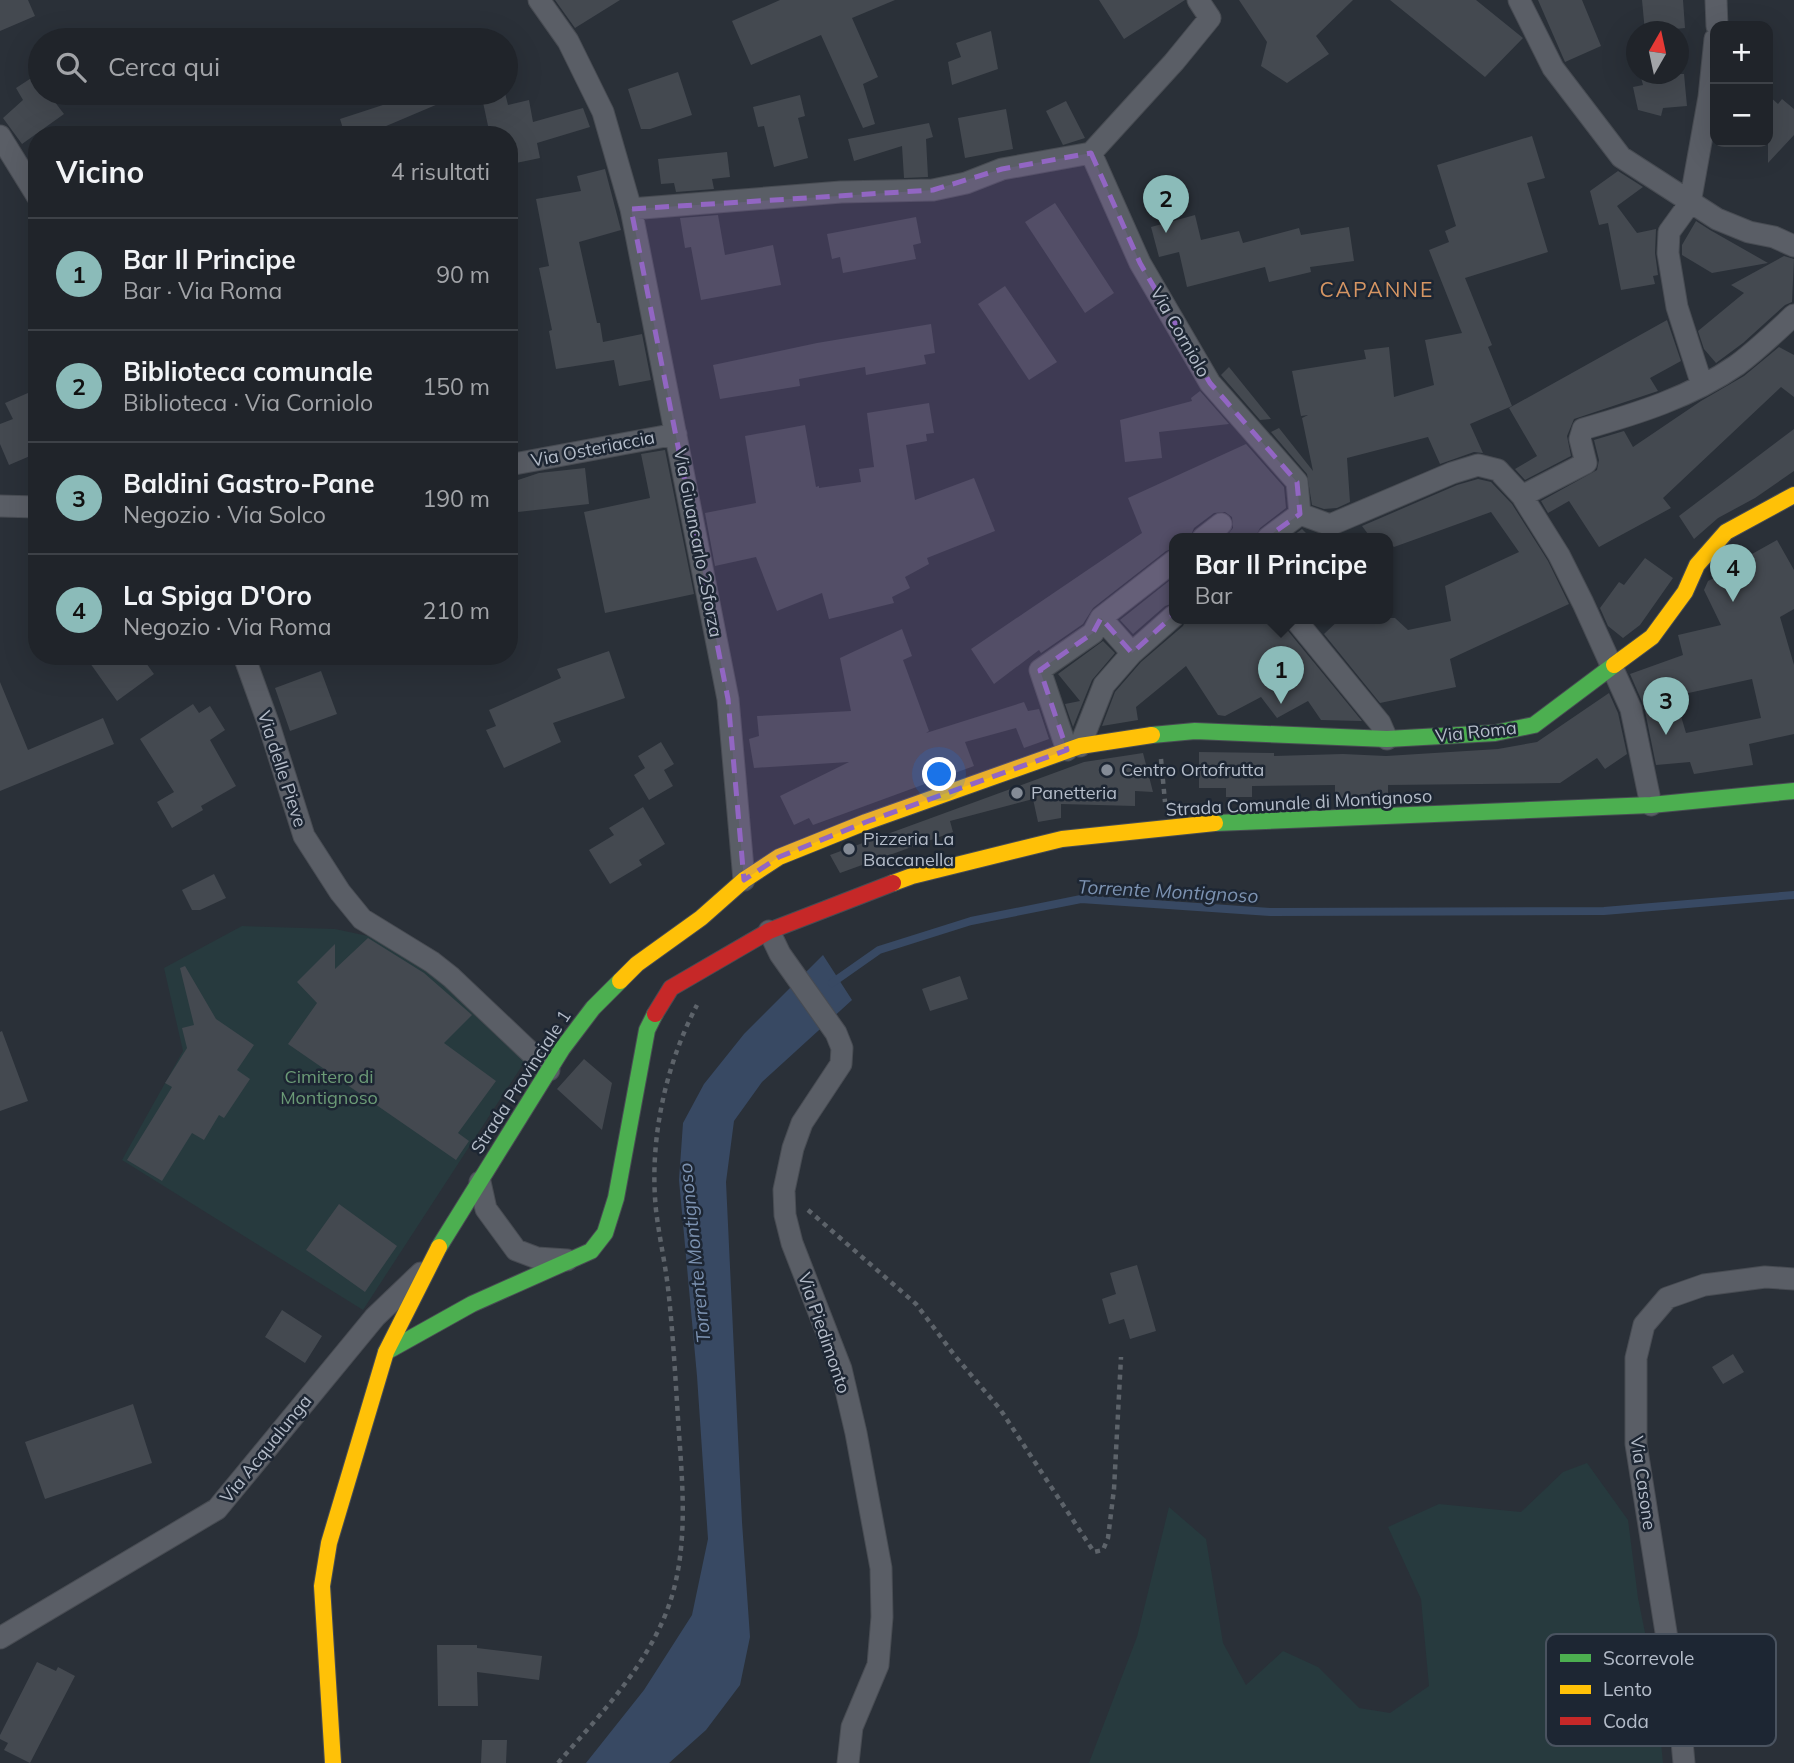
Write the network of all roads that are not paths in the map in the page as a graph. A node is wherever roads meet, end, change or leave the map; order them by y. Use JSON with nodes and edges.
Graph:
{"nodes":[{"id":1,"x":539,"y":0,"type":"edge"},
{"id":2,"x":1198,"y":0,"type":"edge"},
{"id":3,"x":1519,"y":0,"type":"edge"},
{"id":4,"x":1716,"y":0,"type":"edge"},
{"id":5,"x":1717,"y":21,"type":"edge"},
{"id":6,"x":1710,"y":84,"type":"edge"},
{"id":7,"x":0,"y":136,"type":"edge"},
{"id":8,"x":1091,"y":153,"type":"junction"},
{"id":9,"x":28,"y":181,"type":"edge"},
{"id":10,"x":1690,"y":203,"type":"junction"},
{"id":11,"x":631,"y":209,"type":"junction"},
{"id":12,"x":1794,"y":246,"type":"edge"},
{"id":13,"x":1794,"y":315,"type":"edge"},
{"id":14,"x":1702,"y":385,"type":"junction"},
{"id":15,"x":676,"y":434,"type":"junction"},
{"id":16,"x":518,"y":463,"type":"edge"},
{"id":17,"x":1794,"y":495,"type":"edge"},
{"id":18,"x":1522,"y":496,"type":"junction"},
{"id":19,"x":0,"y":506,"type":"edge"},
{"id":20,"x":28,"y":507,"type":"edge"},
{"id":21,"x":1300,"y":514,"type":"junction"},
{"id":22,"x":1220,"y":524,"type":"dead end"},
{"id":23,"x":1209,"y":533,"type":"edge"},
{"id":24,"x":1275,"y":533,"type":"edge"},
{"id":25,"x":1169,"y":565,"type":"edge"},
{"id":26,"x":1101,"y":618,"type":"junction"},
{"id":27,"x":1169,"y":620,"type":"edge"},
{"id":28,"x":1299,"y":624,"type":"edge"},
{"id":29,"x":1132,"y":653,"type":"junction"},
{"id":30,"x":247,"y":665,"type":"edge"},
{"id":31,"x":1612,"y":668,"type":"junction"},
{"id":32,"x":1387,"y":739,"type":"junction"},
{"id":33,"x":1073,"y":748,"type":"junction"},
{"id":34,"x":1794,"y":791,"type":"edge"},
{"id":35,"x":1651,"y":805,"type":"junction"},
{"id":36,"x":744,"y":880,"type":"junction"},
{"id":37,"x":769,"y":931,"type":"junction"},
{"id":38,"x":549,"y":1070,"type":"junction"},
{"id":39,"x":480,"y":1182,"type":"junction"},
{"id":40,"x":573,"y":1261,"type":"junction"},
{"id":41,"x":429,"y":1265,"type":"junction"},
{"id":42,"x":1794,"y":1279,"type":"edge"},
{"id":43,"x":386,"y":1352,"type":"junction"},
{"id":44,"x":1666,"y":1634,"type":"edge"},
{"id":45,"x":0,"y":1639,"type":"edge"},
{"id":46,"x":333,"y":1763,"type":"edge"},
{"id":47,"x":848,"y":1763,"type":"edge"}],
"edges":[{"from":1,"to":11,"type":"street","name":"Via Giuancarlo 2Sforza"},
{"from":2,"to":8,"type":"street"},
{"from":3,"to":10,"type":"street"},
{"from":4,"to":5,"type":"street"},
{"from":6,"to":10,"type":"street"},
{"from":7,"to":9,"type":"street"},
{"from":8,"to":11,"type":"street"},
{"from":8,"to":21,"type":"street","name":"Via Corniolo"},
{"from":10,"to":12,"type":"street"},
{"from":10,"to":14,"type":"street"},
{"from":11,"to":15,"type":"street","name":"Via Giuancarlo 2Sforza"},
{"from":13,"to":14,"type":"street"},
{"from":14,"to":18,"type":"street"},
{"from":15,"to":16,"type":"street","name":"Via Osteriaccia"},
{"from":15,"to":36,"type":"street","name":"Via Giuancarlo 2Sforza"},
{"from":17,"to":31,"type":"street","name":"Via Roma"},
{"from":18,"to":21,"type":"street"},
{"from":18,"to":31,"type":"street"},
{"from":19,"to":20,"type":"street"},
{"from":21,"to":24,"type":"street"},
{"from":22,"to":23,"type":"street"},
{"from":25,"to":26,"type":"street"},
{"from":26,"to":29,"type":"street"},
{"from":26,"to":33,"type":"street"},
{"from":27,"to":29,"type":"street"},
{"from":28,"to":32,"type":"street"},
{"from":29,"to":33,"type":"street"},
{"from":30,"to":38,"type":"street","name":"Via delle Pieve"},
{"from":31,"to":32,"type":"street","name":"Via Roma"},
{"from":31,"to":35,"type":"street"},
{"from":32,"to":33,"type":"street","name":"Via Roma"},
{"from":33,"to":36,"type":"street","name":"Via Roma"},
{"from":34,"to":35,"type":"street","name":"Strada Comunale di Montignoso"},
{"from":35,"to":37,"type":"street","name":"Strada Comunale di Montignoso"},
{"from":36,"to":38,"type":"street","name":"Strada Provinciale 1"},
{"from":37,"to":40,"type":"street","name":"Strada Comunale di Montignoso"},
{"from":37,"to":47,"type":"street","name":"Via Piedimonto"},
{"from":38,"to":39,"type":"street","name":"Strada Provinciale 1"},
{"from":39,"to":40,"type":"street"},
{"from":39,"to":41,"type":"street","name":"Strada Provinciale 1"},
{"from":40,"to":43,"type":"street","name":"Strada Comunale di Montignoso"},
{"from":41,"to":43,"type":"street","name":"Strada Provinciale 1"},
{"from":41,"to":45,"type":"street","name":"Via Acqualunga"},
{"from":42,"to":44,"type":"street","name":"Via Casone"},
{"from":43,"to":46,"type":"street"}]}
